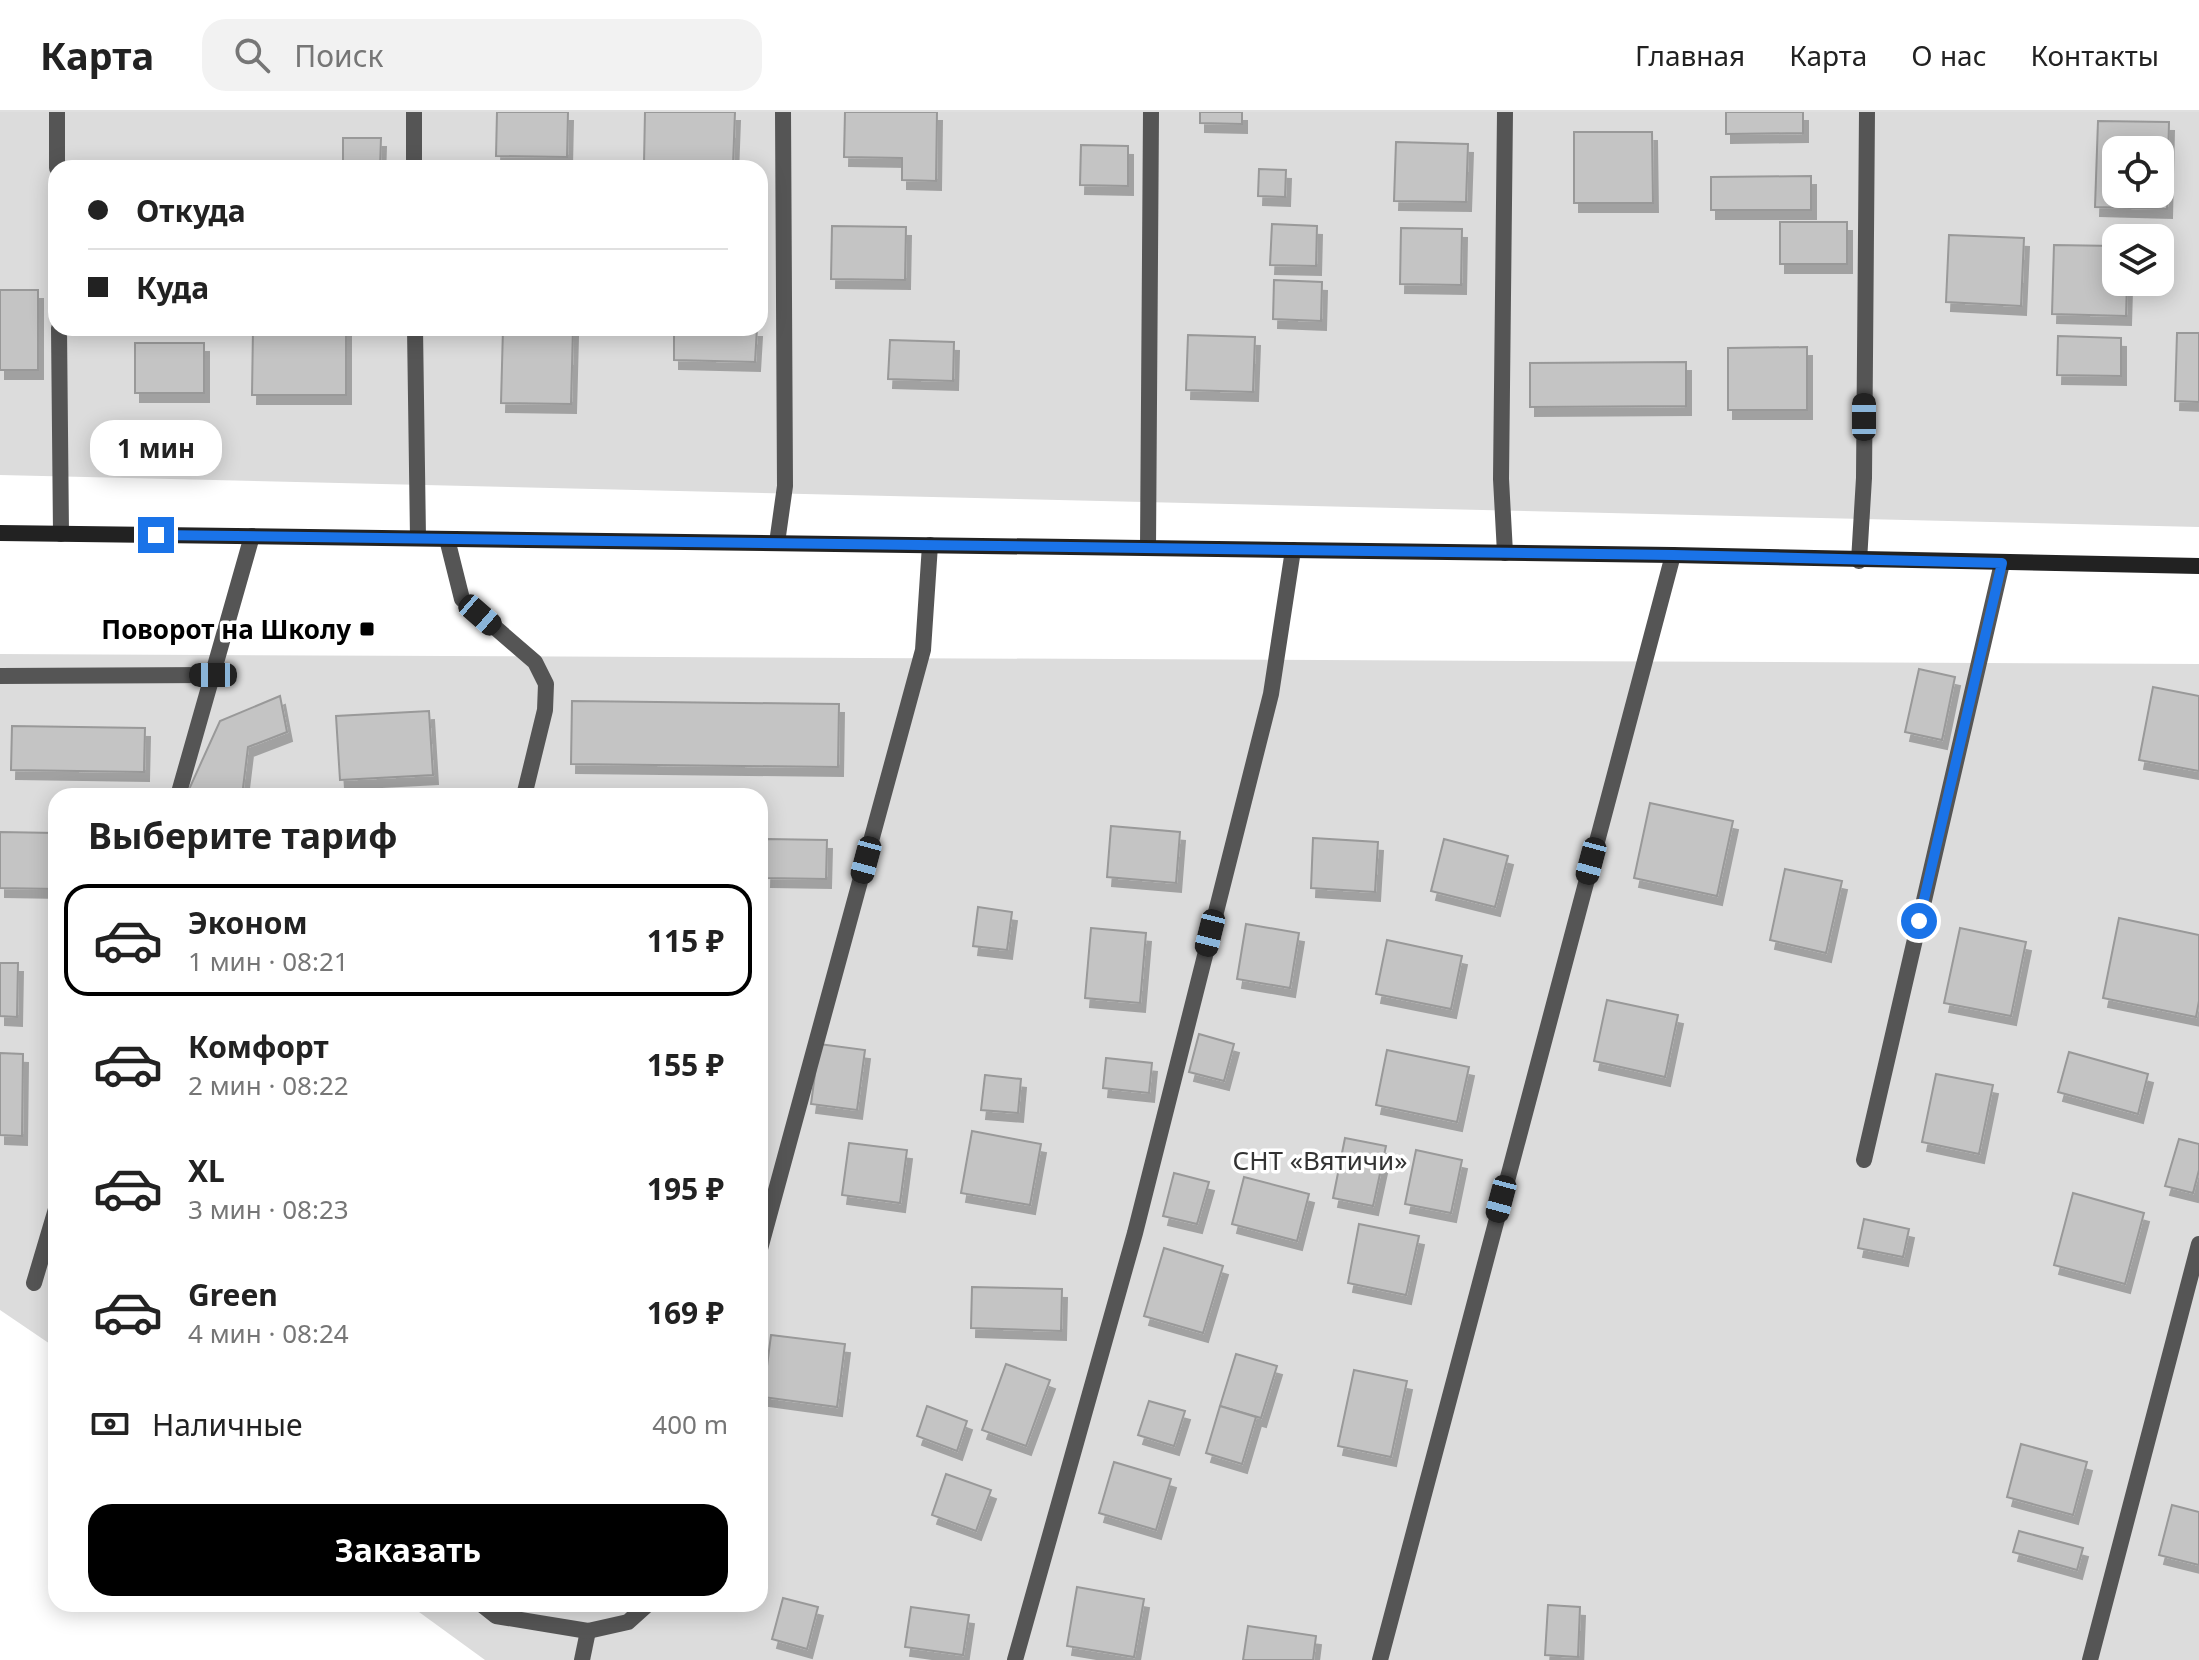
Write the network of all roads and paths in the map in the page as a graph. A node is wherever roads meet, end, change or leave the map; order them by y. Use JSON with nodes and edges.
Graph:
{"nodes":[{"id":1,"x":57,"y":112,"type":"edge"},
{"id":2,"x":414,"y":112,"type":"edge"},
{"id":3,"x":783,"y":112,"type":"edge"},
{"id":4,"x":1151,"y":112,"type":"edge"},
{"id":5,"x":1505,"y":112,"type":"edge"},
{"id":6,"x":1867,"y":112,"type":"edge"},
{"id":7,"x":57,"y":160,"type":"edge"},
{"id":8,"x":414,"y":160,"type":"edge"},
{"id":9,"x":59,"y":336,"type":"edge"},
{"id":10,"x":415,"y":336,"type":"edge"},
{"id":11,"x":0,"y":533,"type":"edge"},
{"id":12,"x":61,"y":534,"type":"junction"},
{"id":13,"x":252,"y":536,"type":"junction"},
{"id":14,"x":418,"y":538,"type":"junction"},
{"id":15,"x":447,"y":539,"type":"junction"},
{"id":16,"x":777,"y":543,"type":"junction"},
{"id":17,"x":930,"y":545,"type":"junction"},
{"id":18,"x":1148,"y":548,"type":"junction"},
{"id":19,"x":1293,"y":550,"type":"junction"},
{"id":20,"x":1505,"y":553,"type":"junction"},
{"id":21,"x":1673,"y":555,"type":"junction"},
{"id":22,"x":1859,"y":561,"type":"junction"},
{"id":23,"x":2002,"y":563,"type":"junction"},
{"id":24,"x":2199,"y":566,"type":"edge"},
{"id":25,"x":213,"y":675,"type":"junction"},
{"id":26,"x":0,"y":676,"type":"edge"},
{"id":27,"x":180,"y":788,"type":"edge"},
{"id":28,"x":526,"y":788,"type":"edge"},
{"id":29,"x":1864,"y":1160,"type":"dead end"},
{"id":30,"x":768,"y":1220,"type":"edge"},
{"id":31,"x":48,"y":1236,"type":"edge"},
{"id":32,"x":2199,"y":1244,"type":"edge"},
{"id":33,"x":34,"y":1283,"type":"dead end"},
{"id":34,"x":491,"y":1612,"type":"edge"},
{"id":35,"x":639,"y":1612,"type":"edge"},
{"id":36,"x":588,"y":1631,"type":"junction"},
{"id":37,"x":582,"y":1660,"type":"edge"},
{"id":38,"x":1015,"y":1660,"type":"edge"},
{"id":39,"x":1380,"y":1660,"type":"edge"},
{"id":40,"x":2090,"y":1660,"type":"edge"}],
"edges":[{"from":1,"to":7,"type":"street"},
{"from":2,"to":8,"type":"street"},
{"from":3,"to":16,"type":"street"},
{"from":4,"to":18,"type":"street"},
{"from":5,"to":20,"type":"street"},
{"from":6,"to":22,"type":"street"},
{"from":9,"to":12,"type":"street"},
{"from":10,"to":14,"type":"street"},
{"from":11,"to":12,"type":"main road"},
{"from":12,"to":13,"type":"main road"},
{"from":13,"to":14,"type":"main road"},
{"from":13,"to":25,"type":"street"},
{"from":14,"to":15,"type":"main road"},
{"from":15,"to":16,"type":"main road"},
{"from":15,"to":28,"type":"street"},
{"from":16,"to":17,"type":"main road"},
{"from":17,"to":18,"type":"main road"},
{"from":17,"to":30,"type":"street"},
{"from":18,"to":19,"type":"main road"},
{"from":19,"to":20,"type":"main road"},
{"from":19,"to":38,"type":"street"},
{"from":20,"to":21,"type":"main road"},
{"from":21,"to":22,"type":"main road"},
{"from":21,"to":39,"type":"street"},
{"from":22,"to":23,"type":"main road"},
{"from":23,"to":24,"type":"main road"},
{"from":23,"to":29,"type":"street"},
{"from":25,"to":26,"type":"street"},
{"from":25,"to":27,"type":"street"},
{"from":31,"to":33,"type":"street"},
{"from":32,"to":40,"type":"street"},
{"from":34,"to":36,"type":"street"},
{"from":35,"to":36,"type":"street"},
{"from":36,"to":37,"type":"street"}]}
